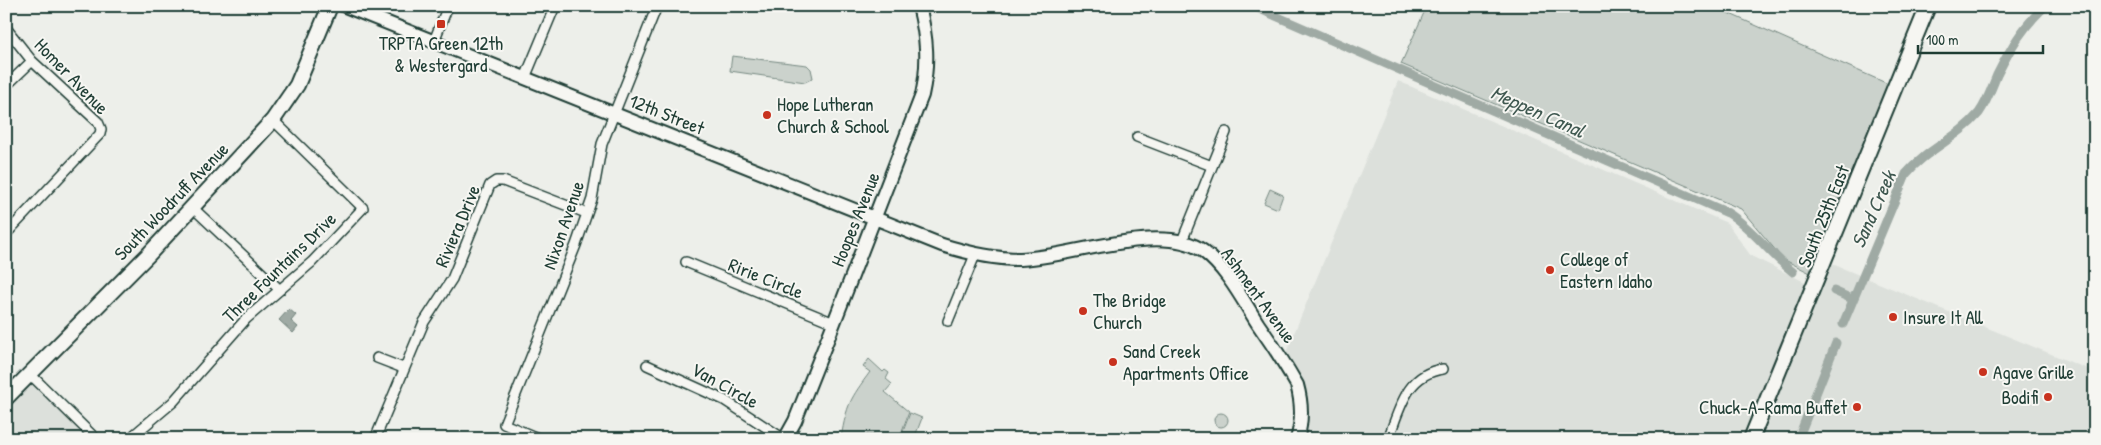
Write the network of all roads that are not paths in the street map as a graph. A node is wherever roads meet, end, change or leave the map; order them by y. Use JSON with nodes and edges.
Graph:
{"nodes":[{"id":1,"x":330,"y":6,"type":"edge"},
{"id":2,"x":346,"y":6,"type":"edge"},
{"id":3,"x":448,"y":6,"type":"edge"},
{"id":4,"x":555,"y":6,"type":"edge"},
{"id":5,"x":657,"y":6,"type":"edge"},
{"id":6,"x":918,"y":6,"type":"edge"},
{"id":7,"x":1928,"y":6,"type":"edge"},
{"id":8,"x":6,"y":28,"type":"edge"},
{"id":9,"x":434,"y":41,"type":"junction"},
{"id":10,"x":32,"y":61,"type":"junction"},
{"id":11,"x":525,"y":78,"type":"junction"},
{"id":12,"x":6,"y":86,"type":"edge"},
{"id":13,"x":613,"y":113,"type":"junction"},
{"id":14,"x":273,"y":120,"type":"junction"},
{"id":15,"x":1226,"y":132,"type":"dead end"},
{"id":16,"x":1137,"y":136,"type":"dead end"},
{"id":17,"x":1212,"y":166,"type":"junction"},
{"id":18,"x":192,"y":207,"type":"junction"},
{"id":19,"x":586,"y":213,"type":"junction"},
{"id":20,"x":876,"y":218,"type":"junction"},
{"id":21,"x":6,"y":234,"type":"edge"},
{"id":22,"x":1182,"y":241,"type":"junction"},
{"id":23,"x":975,"y":255,"type":"junction"},
{"id":24,"x":686,"y":262,"type":"dead end"},
{"id":25,"x":280,"y":290,"type":"junction"},
{"id":26,"x":948,"y":321,"type":"dead end"},
{"id":27,"x":834,"y":323,"type":"junction"},
{"id":28,"x":377,"y":358,"type":"dead end"},
{"id":29,"x":647,"y":365,"type":"dead end"},
{"id":30,"x":403,"y":368,"type":"junction"},
{"id":31,"x":1443,"y":368,"type":"dead end"},
{"id":32,"x":29,"y":374,"type":"junction"},
{"id":33,"x":6,"y":398,"type":"edge"},
{"id":34,"x":96,"y":439,"type":"edge"},
{"id":35,"x":129,"y":439,"type":"edge"},
{"id":36,"x":375,"y":439,"type":"edge"},
{"id":37,"x":540,"y":439,"type":"edge"},
{"id":38,"x":785,"y":439,"type":"edge"},
{"id":39,"x":1297,"y":439,"type":"edge"},
{"id":40,"x":1388,"y":439,"type":"edge"},
{"id":41,"x":1751,"y":439,"type":"edge"}],
"edges":[{"from":1,"to":14,"type":"main road","name":"South Woodruff Avenue"},
{"from":2,"to":9,"type":"street","name":"12th Street"},
{"from":3,"to":9,"type":"street"},
{"from":4,"to":11,"type":"street"},
{"from":5,"to":13,"type":"street","name":"Nixon Avenue"},
{"from":6,"to":20,"type":"street","name":"Hoopes Avenue"},
{"from":7,"to":41,"type":"main road","name":"South 25th East"},
{"from":8,"to":10,"type":"street","name":"Homer Avenue"},
{"from":9,"to":11,"type":"street","name":"12th Street"},
{"from":10,"to":12,"type":"street"},
{"from":10,"to":21,"type":"street","name":"Homer Avenue"},
{"from":11,"to":13,"type":"street","name":"12th Street"},
{"from":13,"to":19,"type":"street","name":"Nixon Avenue"},
{"from":13,"to":20,"type":"street","name":"12th Street"},
{"from":14,"to":18,"type":"main road","name":"South Woodruff Avenue"},
{"from":14,"to":25,"type":"street","name":"Three Fountains Drive"},
{"from":15,"to":17,"type":"street"},
{"from":16,"to":17,"type":"street"},
{"from":17,"to":22,"type":"street"},
{"from":18,"to":25,"type":"street"},
{"from":18,"to":32,"type":"main road","name":"South Woodruff Avenue"},
{"from":19,"to":30,"type":"street","name":"Riviera Drive"},
{"from":19,"to":37,"type":"street","name":"Nixon Avenue"},
{"from":20,"to":23,"type":"street","name":"12th Street"},
{"from":20,"to":27,"type":"street","name":"Hoopes Avenue"},
{"from":22,"to":23,"type":"street","name":"Ashment Avenue"},
{"from":22,"to":39,"type":"street","name":"Ashment Avenue"},
{"from":23,"to":26,"type":"street"},
{"from":24,"to":27,"type":"street","name":"Ririe Circle"},
{"from":25,"to":35,"type":"street","name":"Three Fountains Drive"},
{"from":27,"to":38,"type":"street","name":"Hoopes Avenue"},
{"from":28,"to":30,"type":"street"},
{"from":29,"to":38,"type":"street","name":"Van Circle"},
{"from":30,"to":36,"type":"street","name":"Riviera Drive"},
{"from":31,"to":40,"type":"street"},
{"from":32,"to":33,"type":"main road","name":"South Woodruff Avenue"},
{"from":32,"to":34,"type":"street"}]}
